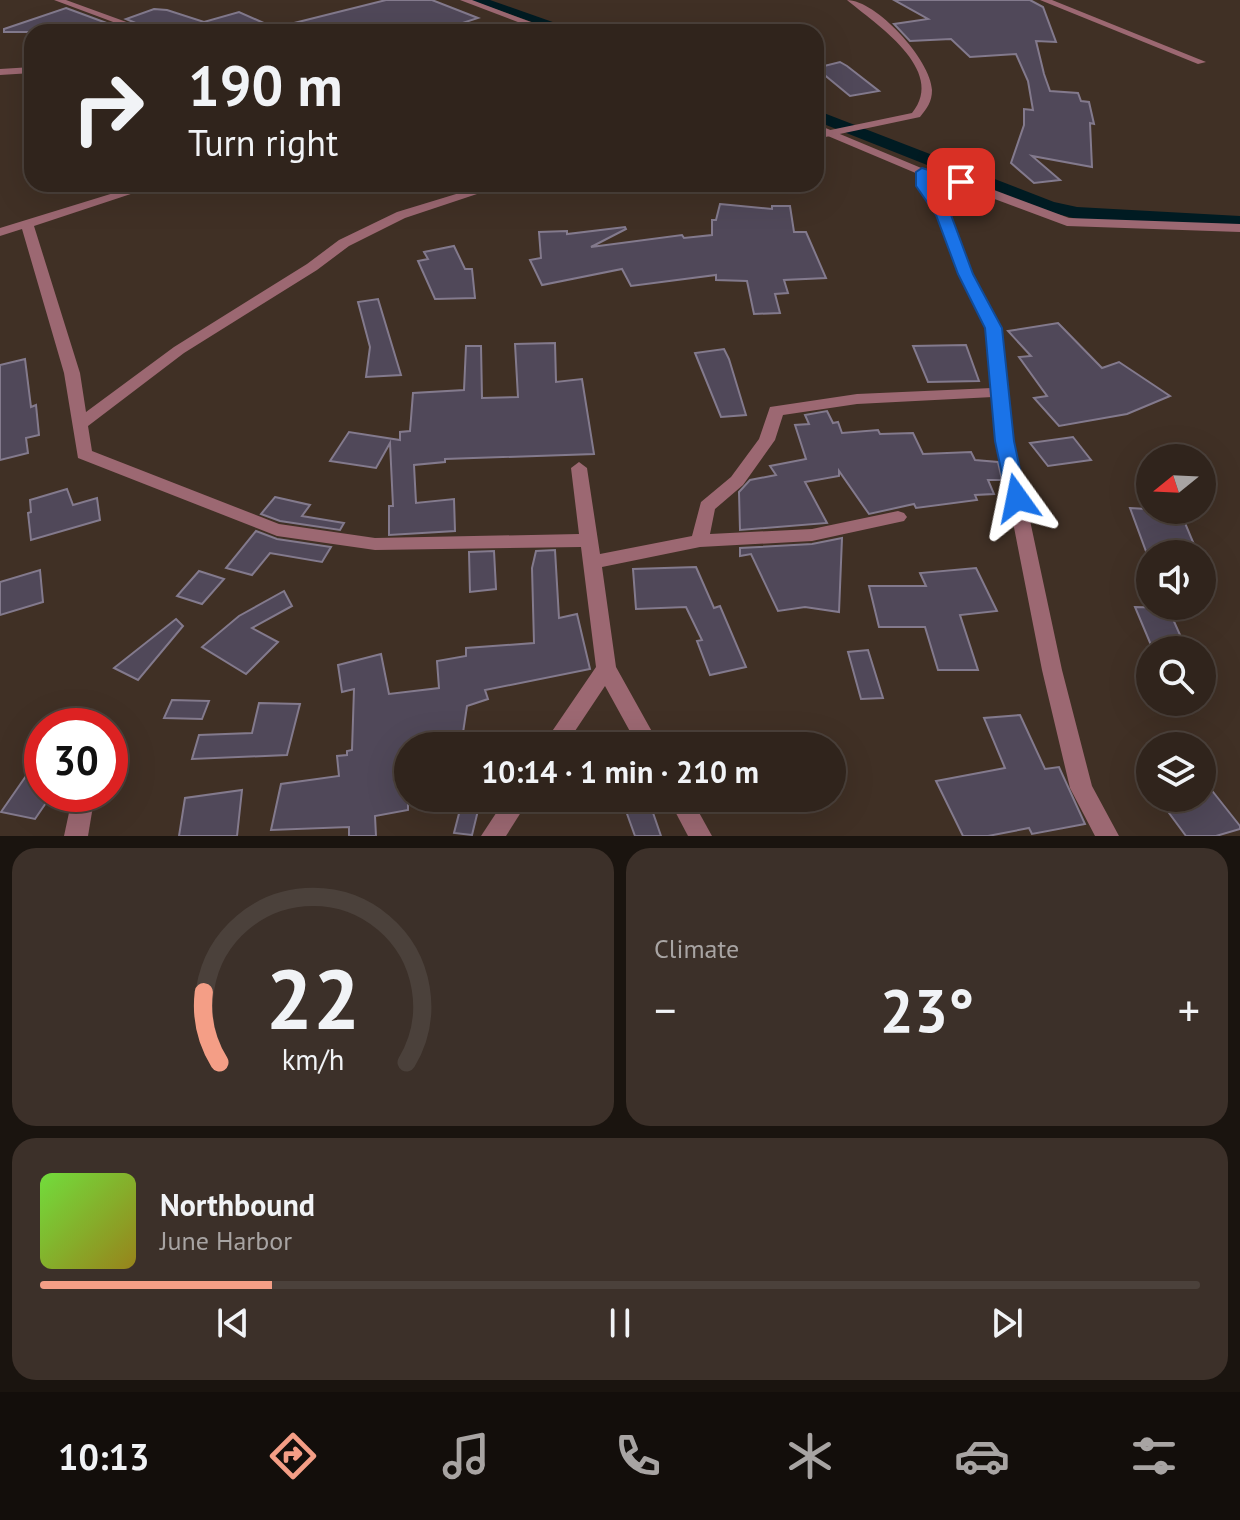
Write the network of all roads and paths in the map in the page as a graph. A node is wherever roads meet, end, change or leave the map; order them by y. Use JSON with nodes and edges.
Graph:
{"nodes":[{"id":1,"x":58,"y":0,"type":"edge"},
{"id":2,"x":464,"y":0,"type":"edge"},
{"id":3,"x":851,"y":0,"type":"edge"},
{"id":4,"x":1044,"y":0,"type":"edge"},
{"id":5,"x":126,"y":24,"type":"edge"},
{"id":6,"x":531,"y":24,"type":"edge"},
{"id":7,"x":1201,"y":62,"type":"dead end"},
{"id":8,"x":24,"y":70,"type":"edge"},
{"id":9,"x":0,"y":72,"type":"edge"},
{"id":10,"x":824,"y":130,"type":"edge"},
{"id":11,"x":834,"y":134,"type":"junction"},
{"id":12,"x":824,"y":135,"type":"edge"},
{"id":13,"x":922,"y":172,"type":"junction"},
{"id":14,"x":129,"y":192,"type":"edge"},
{"id":15,"x":474,"y":192,"type":"edge"},
{"id":16,"x":27,"y":224,"type":"junction"},
{"id":17,"x":1240,"y":228,"type":"edge"},
{"id":18,"x":0,"y":232,"type":"edge"},
{"id":19,"x":1001,"y":392,"type":"junction"},
{"id":20,"x":79,"y":425,"type":"junction"},
{"id":21,"x":579,"y":468,"type":"dead end"},
{"id":22,"x":898,"y":517,"type":"dead end"},
{"id":23,"x":589,"y":540,"type":"junction"},
{"id":24,"x":700,"y":541,"type":"junction"},
{"id":25,"x":592,"y":562,"type":"junction"},
{"id":26,"x":606,"y":668,"type":"junction"},
{"id":27,"x":563,"y":732,"type":"edge"},
{"id":28,"x":641,"y":732,"type":"edge"},
{"id":29,"x":81,"y":812,"type":"edge"},
{"id":30,"x":509,"y":812,"type":"edge"},
{"id":31,"x":687,"y":812,"type":"edge"},
{"id":32,"x":76,"y":836,"type":"edge"},
{"id":33,"x":493,"y":836,"type":"edge"},
{"id":34,"x":700,"y":836,"type":"edge"},
{"id":35,"x":1107,"y":836,"type":"edge"}],
"edges":[{"from":1,"to":5,"type":"street"},
{"from":2,"to":6,"type":"street"},
{"from":3,"to":11,"type":"street"},
{"from":4,"to":7,"type":"street"},
{"from":8,"to":9,"type":"street"},
{"from":10,"to":11,"type":"street"},
{"from":11,"to":12,"type":"street"},
{"from":11,"to":13,"type":"street"},
{"from":13,"to":17,"type":"street"},
{"from":13,"to":19,"type":"street"},
{"from":14,"to":16,"type":"street"},
{"from":15,"to":20,"type":"street"},
{"from":16,"to":18,"type":"street"},
{"from":16,"to":20,"type":"street"},
{"from":19,"to":24,"type":"street"},
{"from":19,"to":35,"type":"street"},
{"from":20,"to":23,"type":"street"},
{"from":21,"to":23,"type":"street"},
{"from":22,"to":24,"type":"street"},
{"from":23,"to":25,"type":"street"},
{"from":24,"to":25,"type":"street"},
{"from":25,"to":26,"type":"street"},
{"from":26,"to":27,"type":"street"},
{"from":26,"to":28,"type":"street"},
{"from":29,"to":32,"type":"street"},
{"from":30,"to":33,"type":"street"},
{"from":31,"to":34,"type":"street"}]}
